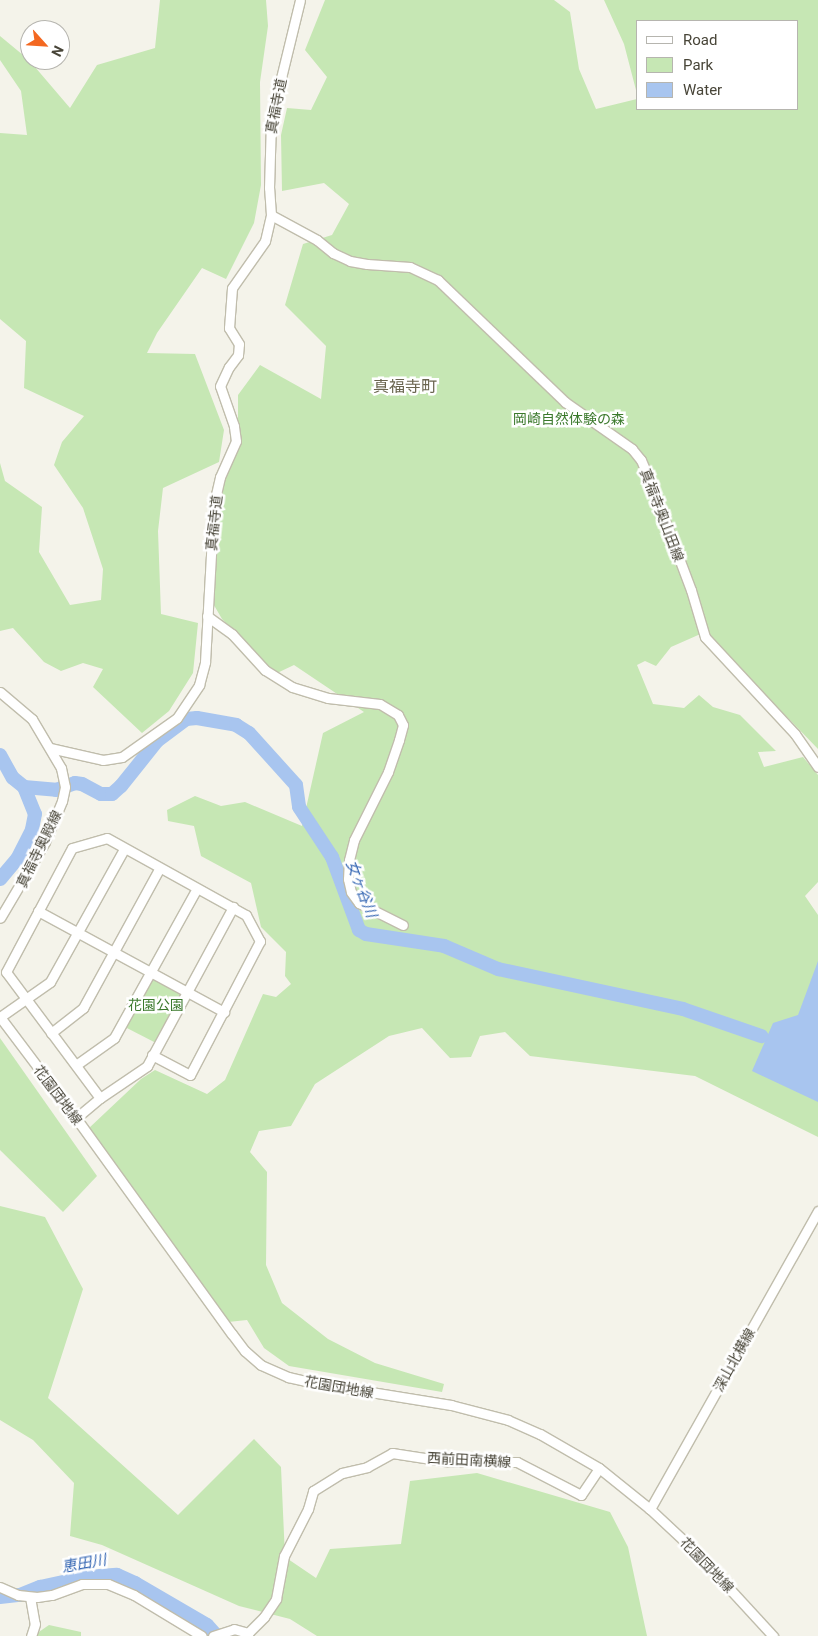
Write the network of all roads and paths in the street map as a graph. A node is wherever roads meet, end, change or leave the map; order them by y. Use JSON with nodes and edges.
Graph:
{"nodes":[{"id":1,"x":300,"y":0,"type":"edge"},
{"id":2,"x":271,"y":215,"type":"junction"},
{"id":3,"x":207,"y":616,"type":"junction"},
{"id":4,"x":0,"y":692,"type":"edge"},
{"id":5,"x":50,"y":748,"type":"junction"},
{"id":6,"x":818,"y":767,"type":"edge"},
{"id":7,"x":124,"y":849,"type":"junction"},
{"id":8,"x":160,"y":869,"type":"junction"},
{"id":9,"x":197,"y":888,"type":"junction"},
{"id":10,"x":233,"y":907,"type":"junction"},
{"id":11,"x":38,"y":912,"type":"junction"},
{"id":12,"x":0,"y":918,"type":"edge"},
{"id":13,"x":403,"y":925,"type":"dead end"},
{"id":14,"x":77,"y":933,"type":"junction"},
{"id":15,"x":114,"y":953,"type":"junction"},
{"id":16,"x":149,"y":972,"type":"junction"},
{"id":17,"x":187,"y":992,"type":"junction"},
{"id":18,"x":25,"y":999,"type":"junction"},
{"id":19,"x":224,"y":1012,"type":"junction"},
{"id":20,"x":0,"y":1017,"type":"edge"},
{"id":21,"x":51,"y":1033,"type":"junction"},
{"id":22,"x":152,"y":1055,"type":"junction"},
{"id":23,"x":76,"y":1065,"type":"junction"},
{"id":24,"x":100,"y":1098,"type":"junction"},
{"id":25,"x":76,"y":1118,"type":"junction"},
{"id":26,"x":818,"y":1211,"type":"edge"},
{"id":27,"x":599,"y":1468,"type":"junction"},
{"id":28,"x":650,"y":1509,"type":"junction"},
{"id":29,"x":0,"y":1587,"type":"edge"},
{"id":30,"x":30,"y":1597,"type":"junction"},
{"id":31,"x":216,"y":1634,"type":"edge"},
{"id":32,"x":244,"y":1634,"type":"edge"},
{"id":33,"x":32,"y":1636,"type":"edge"},
{"id":34,"x":202,"y":1636,"type":"edge"},
{"id":35,"x":772,"y":1636,"type":"edge"}],
"edges":[{"from":1,"to":2,"type":"street","name":"真福寺道"},
{"from":2,"to":3,"type":"street","name":"真福寺道"},
{"from":2,"to":6,"type":"street","name":"真福寺奥山田線"},
{"from":3,"to":5,"type":"street","name":"真福寺道"},
{"from":3,"to":13,"type":"street"},
{"from":4,"to":5,"type":"street","name":"真福寺奥殿線"},
{"from":5,"to":12,"type":"street","name":"真福寺奥殿線"},
{"from":7,"to":8,"type":"street"},
{"from":7,"to":11,"type":"street"},
{"from":7,"to":14,"type":"street"},
{"from":8,"to":9,"type":"street"},
{"from":8,"to":15,"type":"street"},
{"from":9,"to":10,"type":"street"},
{"from":9,"to":16,"type":"street"},
{"from":10,"to":17,"type":"street"},
{"from":10,"to":19,"type":"street"},
{"from":11,"to":14,"type":"street"},
{"from":11,"to":18,"type":"street"},
{"from":14,"to":15,"type":"street"},
{"from":14,"to":18,"type":"street"},
{"from":15,"to":16,"type":"street"},
{"from":15,"to":21,"type":"street"},
{"from":16,"to":17,"type":"street"},
{"from":16,"to":23,"type":"street"},
{"from":17,"to":19,"type":"street"},
{"from":17,"to":22,"type":"street"},
{"from":18,"to":20,"type":"street"},
{"from":18,"to":21,"type":"street"},
{"from":19,"to":22,"type":"street"},
{"from":20,"to":25,"type":"street","name":"花園団地線"},
{"from":21,"to":23,"type":"street"},
{"from":22,"to":24,"type":"street"},
{"from":23,"to":24,"type":"street"},
{"from":24,"to":25,"type":"street"},
{"from":25,"to":27,"type":"street","name":"花園団地線"},
{"from":26,"to":28,"type":"street","name":"深山北横線"},
{"from":27,"to":28,"type":"street","name":"花園団地線"},
{"from":27,"to":32,"type":"street","name":"西前田南横線"},
{"from":28,"to":35,"type":"street","name":"花園団地線"},
{"from":29,"to":30,"type":"street"},
{"from":30,"to":33,"type":"street"},
{"from":30,"to":34,"type":"street"},
{"from":31,"to":32,"type":"street"}]}
